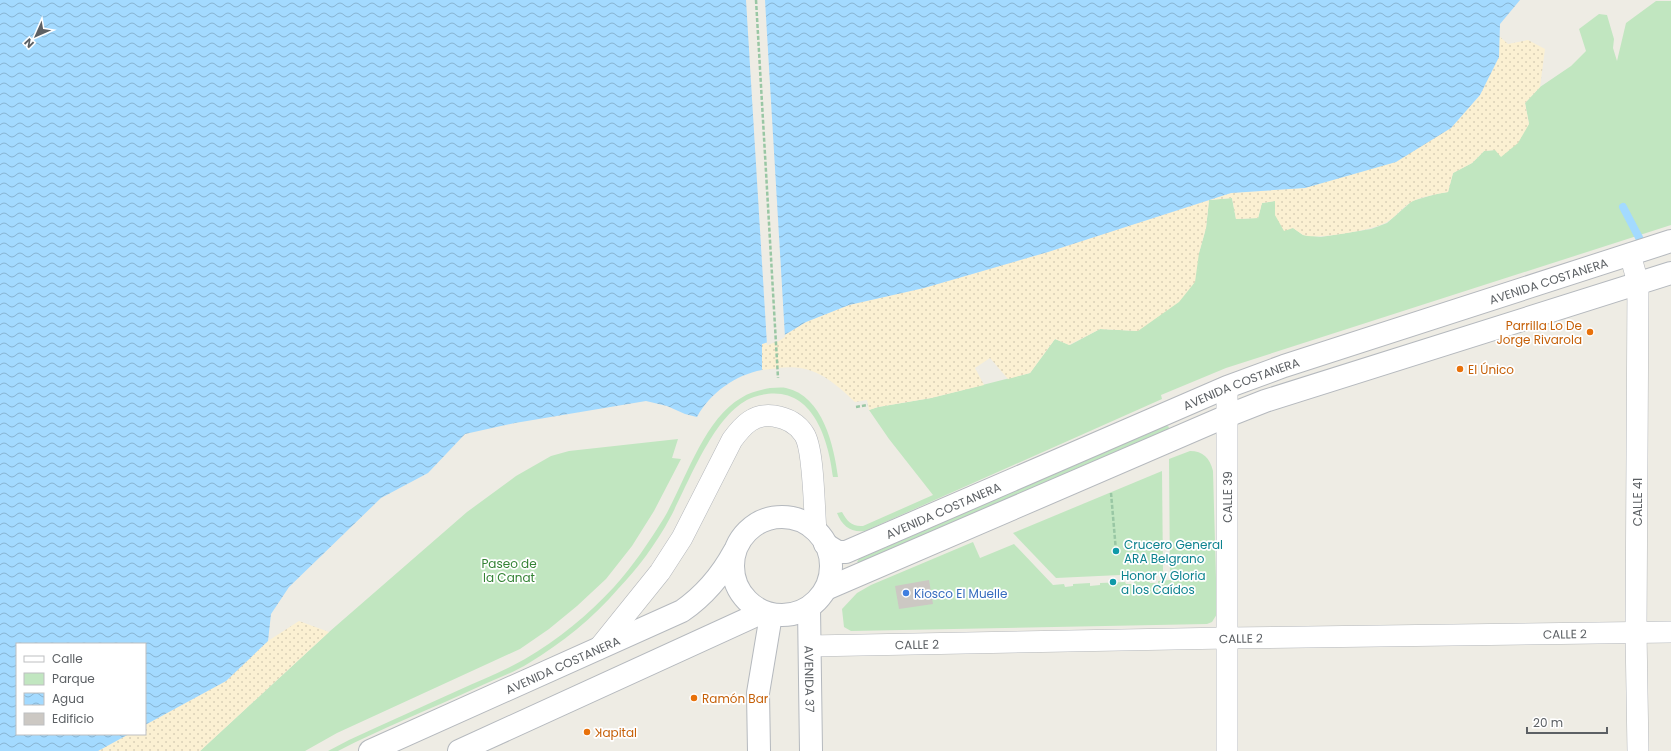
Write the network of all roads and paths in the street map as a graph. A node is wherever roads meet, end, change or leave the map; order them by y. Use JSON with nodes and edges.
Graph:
{"nodes":[{"id":1,"x":756,"y":0,"type":"edge"},
{"id":2,"x":1671,"y":241,"type":"edge"},
{"id":3,"x":1630,"y":254,"type":"junction"},
{"id":4,"x":1671,"y":272,"type":"edge"},
{"id":5,"x":1638,"y":283,"type":"junction"},
{"id":6,"x":778,"y":378,"type":"dead end"},
{"id":7,"x":1226,"y":387,"type":"junction"},
{"id":8,"x":868,"y":405,"type":"dead end"},
{"id":9,"x":856,"y":407,"type":"dead end"},
{"id":10,"x":1227,"y":416,"type":"junction"},
{"id":11,"x":1110,"y":488,"type":"dead end"},
{"id":12,"x":821,"y":538,"type":"junction"},
{"id":13,"x":1116,"y":551,"type":"dead end"},
{"id":14,"x":734,"y":552,"type":"junction"},
{"id":15,"x":826,"y":589,"type":"junction"},
{"id":16,"x":808,"y":608,"type":"junction"},
{"id":17,"x":767,"y":613,"type":"junction"},
{"id":18,"x":1636,"y":632,"type":"junction"},
{"id":19,"x":1671,"y":632,"type":"edge"},
{"id":20,"x":1226,"y":638,"type":"junction"},
{"id":21,"x":810,"y":646,"type":"junction"},
{"id":22,"x":598,"y":649,"type":"junction"},
{"id":23,"x":370,"y":751,"type":"edge"},
{"id":24,"x":459,"y":751,"type":"edge"},
{"id":25,"x":759,"y":751,"type":"edge"},
{"id":26,"x":811,"y":751,"type":"edge"},
{"id":27,"x":1227,"y":751,"type":"edge"},
{"id":28,"x":1638,"y":751,"type":"edge"}],
"edges":[{"from":1,"to":6,"type":"path"},
{"from":2,"to":3,"type":"street","name":"AVENIDA COSTANERA"},
{"from":3,"to":5,"type":"street","name":"CALLE 41"},
{"from":3,"to":7,"type":"street","name":"AVENIDA COSTANERA"},
{"from":4,"to":5,"type":"street","name":"AVENIDA COSTANERA"},
{"from":5,"to":10,"type":"street","name":"AVENIDA COSTANERA"},
{"from":5,"to":18,"type":"street","name":"CALLE 41"},
{"from":7,"to":10,"type":"street","name":"CALLE 39"},
{"from":7,"to":12,"type":"street","name":"AVENIDA COSTANERA"},
{"from":8,"to":9,"type":"path"},
{"from":10,"to":15,"type":"street","name":"AVENIDA COSTANERA"},
{"from":10,"to":20,"type":"street","name":"CALLE 39"},
{"from":11,"to":13,"type":"path"},
{"from":12,"to":14,"type":"street"},
{"from":12,"to":15,"type":"street"},
{"from":12,"to":22,"type":"street"},
{"from":14,"to":17,"type":"street"},
{"from":14,"to":22,"type":"street","name":"AVENIDA COSTANERA"},
{"from":15,"to":16,"type":"street"},
{"from":16,"to":17,"type":"street"},
{"from":16,"to":21,"type":"street","name":"AVENIDA 37"},
{"from":17,"to":24,"type":"street"},
{"from":17,"to":25,"type":"street"},
{"from":18,"to":19,"type":"street","name":"CALLE 2"},
{"from":18,"to":20,"type":"street","name":"CALLE 2"},
{"from":18,"to":28,"type":"street","name":"CALLE 41"},
{"from":20,"to":21,"type":"street","name":"CALLE 2"},
{"from":20,"to":27,"type":"street","name":"CALLE 39"},
{"from":21,"to":26,"type":"street","name":"AVENIDA 37"},
{"from":22,"to":23,"type":"street","name":"AVENIDA COSTANERA"}]}
